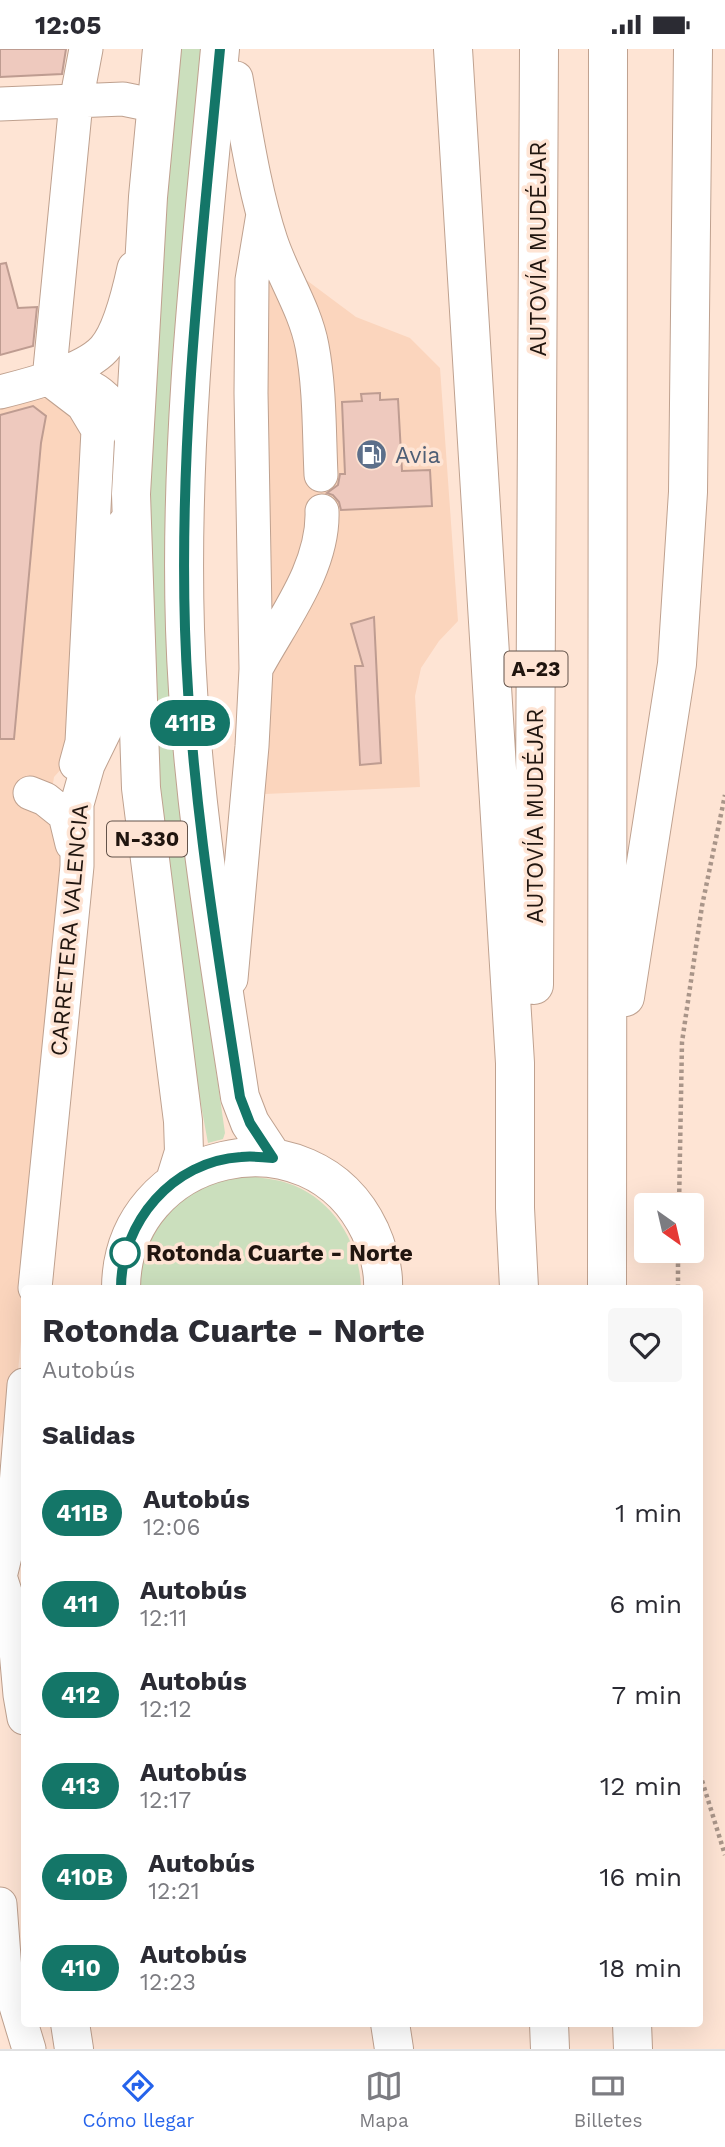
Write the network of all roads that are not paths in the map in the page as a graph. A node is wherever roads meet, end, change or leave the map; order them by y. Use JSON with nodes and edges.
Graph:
{"nodes":[{"id":1,"x":86,"y":49,"type":"edge"},
{"id":2,"x":162,"y":49,"type":"edge"},
{"id":3,"x":453,"y":49,"type":"edge"},
{"id":4,"x":539,"y":49,"type":"edge"},
{"id":5,"x":608,"y":49,"type":"edge"},
{"id":6,"x":693,"y":49,"type":"edge"},
{"id":7,"x":232,"y":59,"type":"edge"},
{"id":8,"x":76,"y":102,"type":"junction"},
{"id":9,"x":0,"y":104,"type":"edge"},
{"id":10,"x":157,"y":106,"type":"junction"},
{"id":11,"x":148,"y":197,"type":"junction"},
{"id":12,"x":263,"y":214,"type":"junction"},
{"id":13,"x":49,"y":379,"type":"junction"},
{"id":14,"x":0,"y":392,"type":"edge"},
{"id":15,"x":134,"y":445,"type":"junction"},
{"id":16,"x":321,"y":475,"type":"dead end"},
{"id":17,"x":131,"y":495,"type":"junction"},
{"id":18,"x":323,"y":511,"type":"dead end"},
{"id":19,"x":256,"y":669,"type":"junction"},
{"id":20,"x":78,"y":780,"type":"junction"},
{"id":21,"x":78,"y":866,"type":"junction"},
{"id":22,"x":228,"y":1014,"type":"junction"},
{"id":23,"x":606,"y":1147,"type":"junction"},
{"id":24,"x":273,"y":1158,"type":"junction"},
{"id":25,"x":175,"y":1181,"type":"junction"},
{"id":26,"x":35,"y":1285,"type":"edge"},
{"id":27,"x":121,"y":1285,"type":"edge"},
{"id":28,"x":383,"y":1285,"type":"edge"},
{"id":29,"x":519,"y":1285,"type":"edge"},
{"id":30,"x":530,"y":1285,"type":"edge"},
{"id":31,"x":607,"y":1285,"type":"edge"},
{"id":32,"x":15,"y":1406,"type":"edge"},
{"id":33,"x":0,"y":1576,"type":"edge"},
{"id":34,"x":21,"y":1701,"type":"edge"},
{"id":35,"x":0,"y":1904,"type":"edge"},
{"id":36,"x":2,"y":1970,"type":"edge"},
{"id":37,"x":21,"y":2026,"type":"edge"},
{"id":38,"x":21,"y":2027,"type":"edge"},
{"id":39,"x":70,"y":2027,"type":"edge"},
{"id":40,"x":391,"y":2027,"type":"edge"},
{"id":41,"x":549,"y":2027,"type":"edge"},
{"id":42,"x":632,"y":2027,"type":"edge"},
{"id":43,"x":29,"y":2049,"type":"edge"},
{"id":44,"x":74,"y":2049,"type":"edge"},
{"id":45,"x":394,"y":2049,"type":"edge"},
{"id":46,"x":550,"y":2049,"type":"edge"},
{"id":47,"x":634,"y":2049,"type":"edge"}],
"edges":[{"from":1,"to":8,"type":"street"},
{"from":2,"to":10,"type":"highway","number":"N-330"},
{"from":3,"to":29,"type":"highway"},
{"from":4,"to":30,"type":"highway","name":"AUTOVÍA MUDÉJAR","number":"A-23"},
{"from":5,"to":23,"type":"highway"},
{"from":6,"to":23,"type":"highway"},
{"from":7,"to":12,"type":"street"},
{"from":7,"to":22,"type":"highway","number":"N-330"},
{"from":8,"to":9,"type":"street"},
{"from":8,"to":10,"type":"street"},
{"from":8,"to":13,"type":"street"},
{"from":10,"to":11,"type":"highway","number":"N-330"},
{"from":11,"to":13,"type":"street"},
{"from":11,"to":15,"type":"highway","number":"N-330"},
{"from":12,"to":16,"type":"street"},
{"from":12,"to":19,"type":"street"},
{"from":13,"to":14,"type":"street"},
{"from":13,"to":15,"type":"street"},
{"from":13,"to":20,"type":"street"},
{"from":15,"to":17,"type":"highway","number":"N-330"},
{"from":17,"to":20,"type":"street","name":"CARRETERA VALENCIA"},
{"from":17,"to":25,"type":"highway","number":"N-330"},
{"from":18,"to":19,"type":"street"},
{"from":19,"to":22,"type":"street"},
{"from":20,"to":21,"type":"street","name":"CARRETERA VALENCIA"},
{"from":20,"to":21,"type":"street"},
{"from":21,"to":26,"type":"street","name":"CARRETERA VALENCIA"},
{"from":22,"to":24,"type":"highway","number":"N-330"},
{"from":23,"to":31,"type":"highway"},
{"from":24,"to":25,"type":"highway"},
{"from":24,"to":28,"type":"highway"},
{"from":25,"to":27,"type":"highway"},
{"from":32,"to":33,"type":"street"},
{"from":33,"to":34,"type":"street"},
{"from":35,"to":36,"type":"street"},
{"from":36,"to":37,"type":"street"},
{"from":38,"to":43,"type":"street"},
{"from":39,"to":44,"type":"highway"},
{"from":40,"to":45,"type":"highway"},
{"from":41,"to":46,"type":"highway"},
{"from":42,"to":47,"type":"highway"}]}
